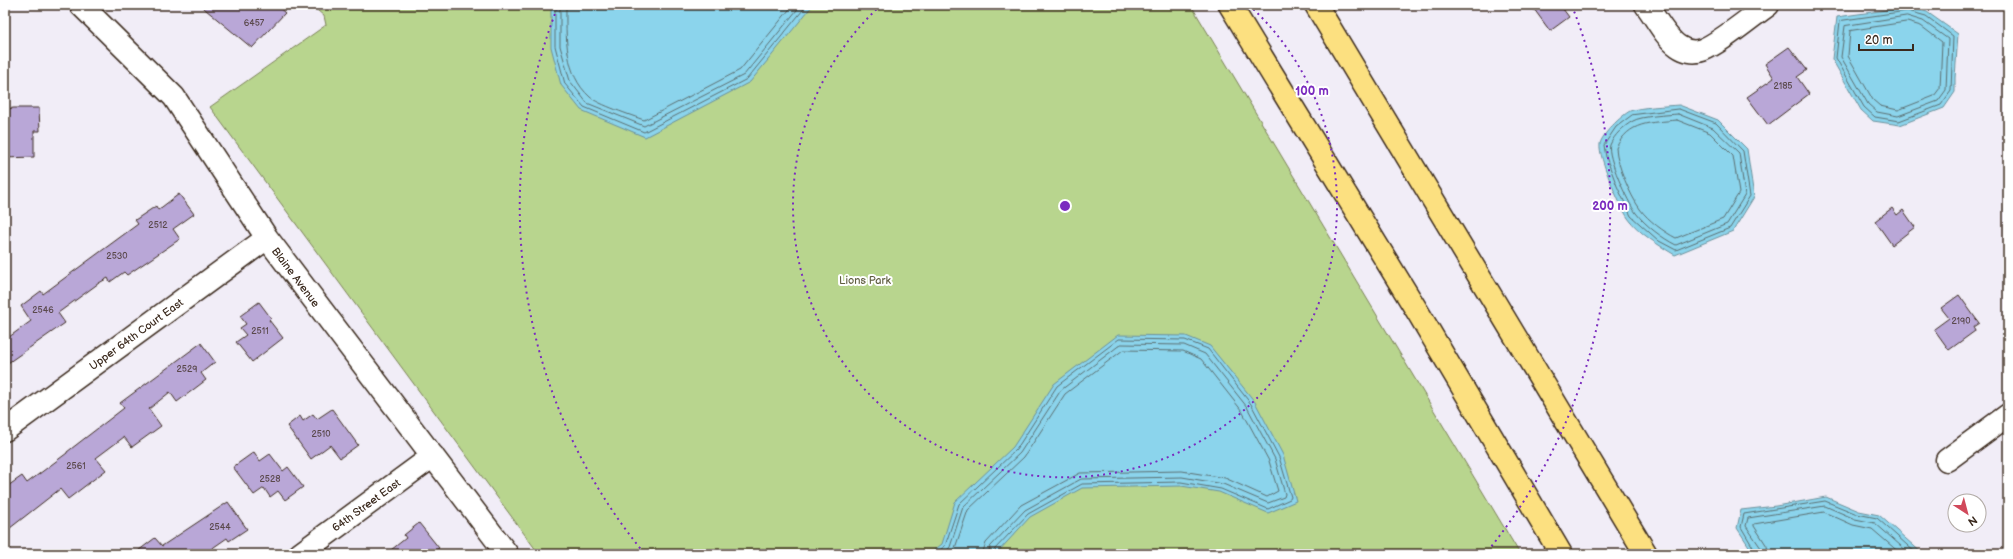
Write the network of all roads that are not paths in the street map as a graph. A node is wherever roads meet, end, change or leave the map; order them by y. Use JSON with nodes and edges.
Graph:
{"nodes":[{"id":1,"x":81,"y":5,"type":"edge"},
{"id":2,"x":1230,"y":5,"type":"edge"},
{"id":3,"x":1316,"y":5,"type":"edge"},
{"id":4,"x":1646,"y":5,"type":"edge"},
{"id":5,"x":1768,"y":5,"type":"edge"},
{"id":6,"x":267,"y":238,"type":"junction"},
{"id":7,"x":2008,"y":415,"type":"edge"},
{"id":8,"x":5,"y":430,"type":"edge"},
{"id":9,"x":433,"y":456,"type":"junction"},
{"id":10,"x":1947,"y":460,"type":"dead end"},
{"id":11,"x":300,"y":554,"type":"edge"},
{"id":12,"x":507,"y":554,"type":"edge"},
{"id":13,"x":1561,"y":554,"type":"edge"},
{"id":14,"x":1646,"y":554,"type":"edge"}],
"edges":[{"from":1,"to":6,"type":"street","name":"Blaine Avenue"},
{"from":2,"to":13,"type":"highway"},
{"from":3,"to":14,"type":"highway"},
{"from":4,"to":5,"type":"street"},
{"from":6,"to":8,"type":"street","name":"Upper 64th Court East"},
{"from":6,"to":9,"type":"street","name":"Blaine Avenue"},
{"from":7,"to":10,"type":"street"},
{"from":9,"to":11,"type":"street","name":"64th Street East"},
{"from":9,"to":12,"type":"street","name":"Blaine Avenue"}]}
